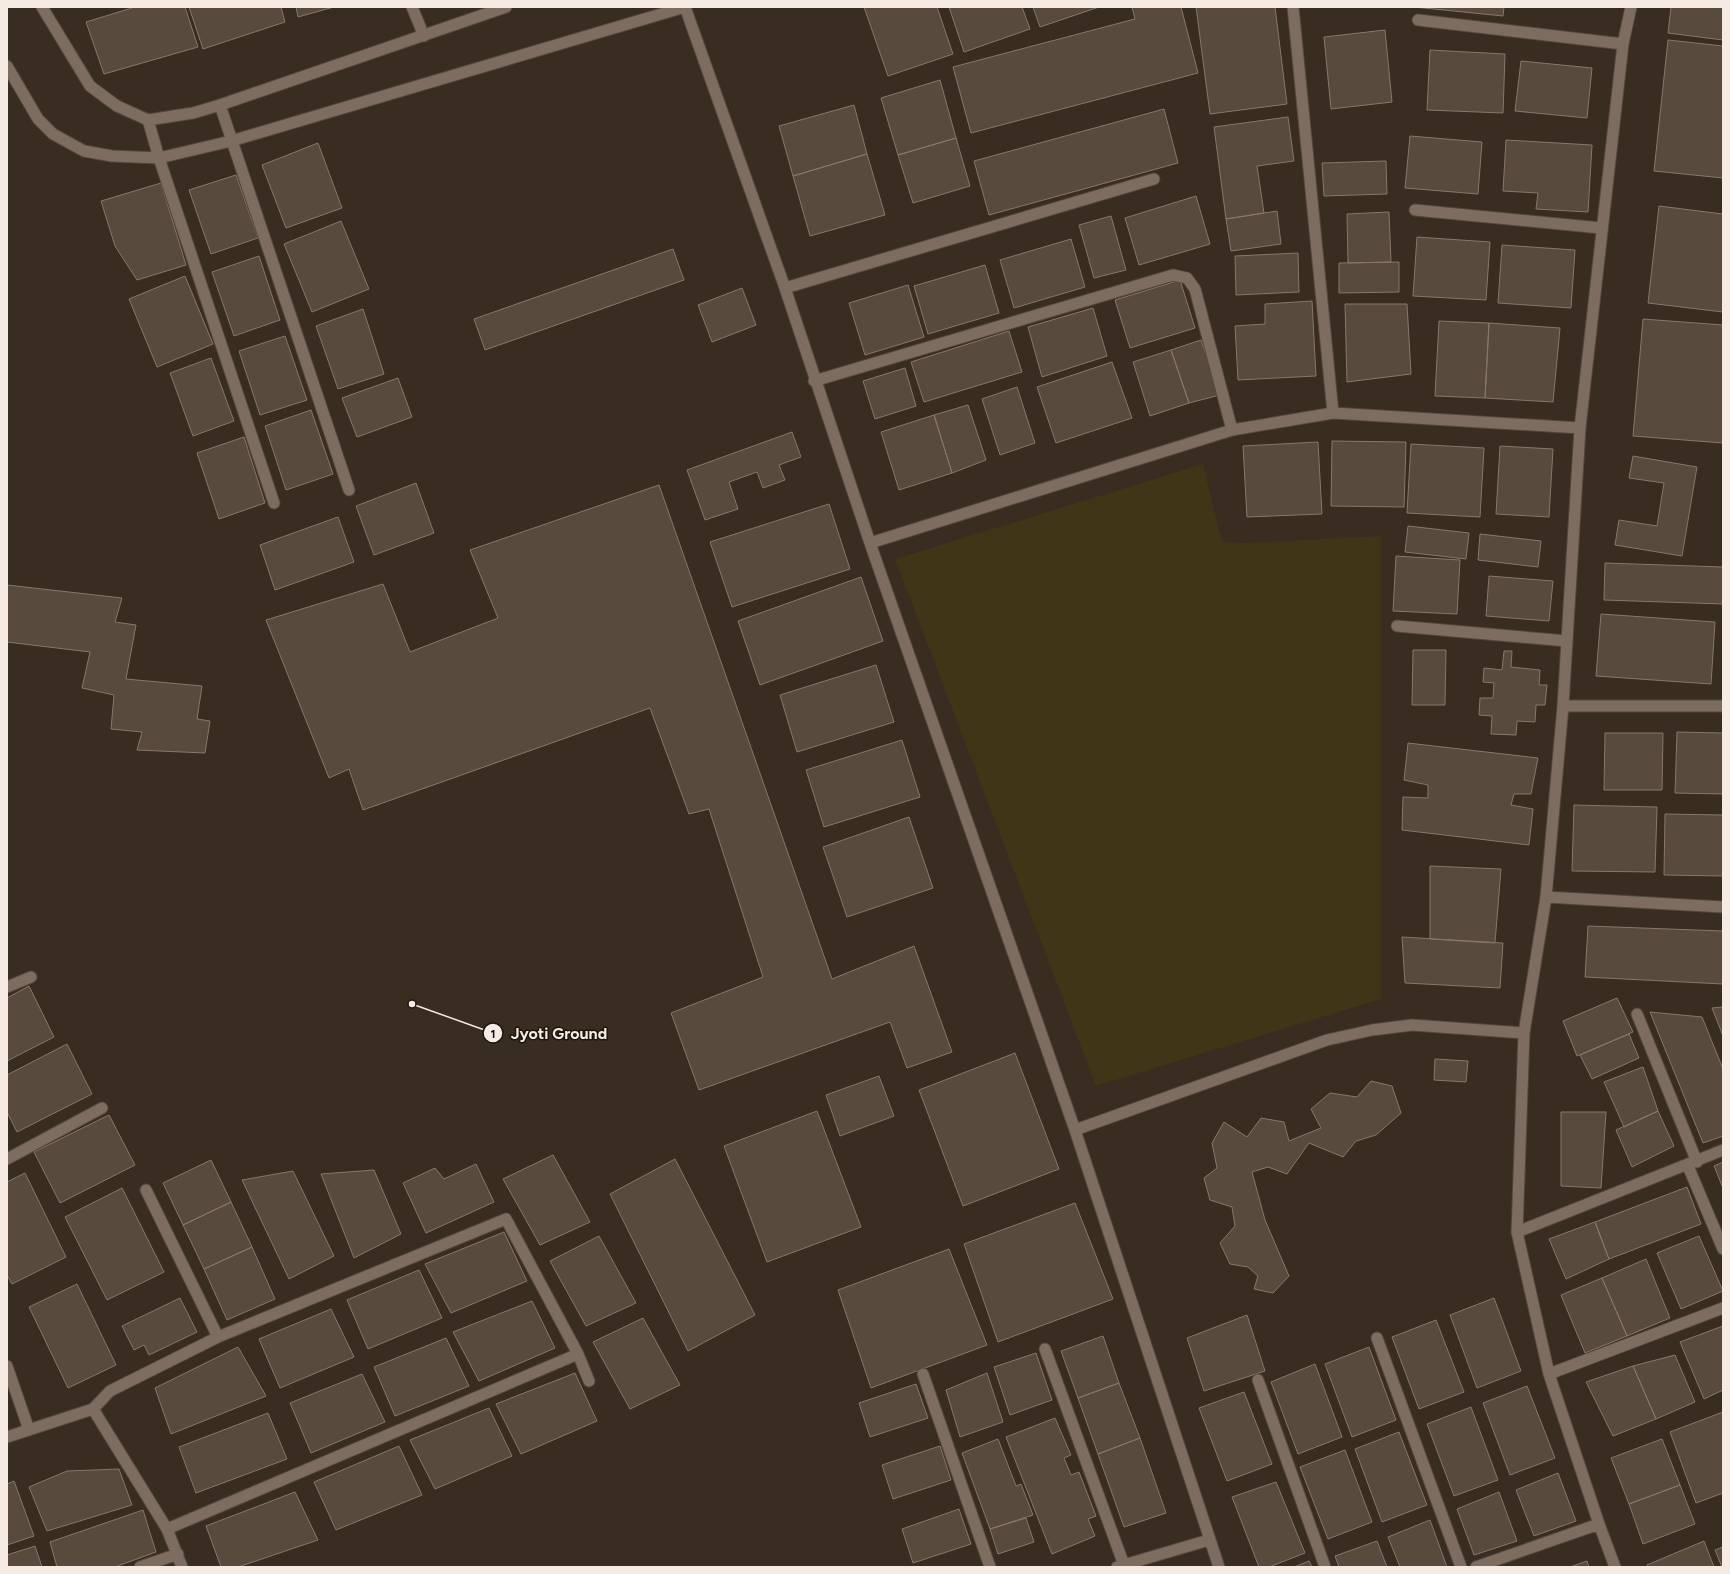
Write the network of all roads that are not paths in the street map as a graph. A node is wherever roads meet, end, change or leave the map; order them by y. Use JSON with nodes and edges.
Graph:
{"nodes":[{"id":1,"x":42,"y":7,"type":"edge"},
{"id":2,"x":412,"y":7,"type":"edge"},
{"id":3,"x":506,"y":7,"type":"edge"},
{"id":4,"x":685,"y":7,"type":"edge"},
{"id":5,"x":1292,"y":7,"type":"edge"},
{"id":6,"x":1631,"y":7,"type":"edge"},
{"id":7,"x":1418,"y":20,"type":"dead end"},
{"id":8,"x":424,"y":36,"type":"junction"},
{"id":9,"x":1623,"y":44,"type":"junction"},
{"id":10,"x":7,"y":66,"type":"edge"},
{"id":11,"x":220,"y":105,"type":"junction"},
{"id":12,"x":148,"y":120,"type":"junction"},
{"id":13,"x":231,"y":141,"type":"junction"},
{"id":14,"x":159,"y":158,"type":"junction"},
{"id":15,"x":1154,"y":179,"type":"dead end"},
{"id":16,"x":1415,"y":210,"type":"dead end"},
{"id":17,"x":1601,"y":228,"type":"junction"},
{"id":18,"x":785,"y":288,"type":"junction"},
{"id":19,"x":814,"y":381,"type":"junction"},
{"id":20,"x":1333,"y":413,"type":"junction"},
{"id":21,"x":1580,"y":428,"type":"junction"},
{"id":22,"x":1232,"y":430,"type":"junction"},
{"id":23,"x":349,"y":490,"type":"dead end"},
{"id":24,"x":274,"y":503,"type":"dead end"},
{"id":25,"x":870,"y":543,"type":"junction"},
{"id":26,"x":1397,"y":626,"type":"dead end"},
{"id":27,"x":1567,"y":641,"type":"junction"},
{"id":28,"x":1563,"y":706,"type":"junction"},
{"id":29,"x":1723,"y":706,"type":"edge"},
{"id":30,"x":1546,"y":897,"type":"junction"},
{"id":31,"x":1723,"y":907,"type":"edge"},
{"id":32,"x":31,"y":977,"type":"dead end"},
{"id":33,"x":7,"y":987,"type":"edge"},
{"id":34,"x":1637,"y":1014,"type":"dead end"},
{"id":35,"x":1524,"y":1033,"type":"junction"},
{"id":36,"x":102,"y":1108,"type":"dead end"},
{"id":37,"x":1075,"y":1130,"type":"junction"},
{"id":38,"x":1723,"y":1150,"type":"edge"},
{"id":39,"x":7,"y":1159,"type":"edge"},
{"id":40,"x":1692,"y":1164,"type":"junction"},
{"id":41,"x":146,"y":1190,"type":"dead end"},
{"id":42,"x":1517,"y":1232,"type":"junction"},
{"id":43,"x":1723,"y":1249,"type":"edge"},
{"id":44,"x":1723,"y":1308,"type":"edge"},
{"id":45,"x":218,"y":1337,"type":"junction"},
{"id":46,"x":1377,"y":1338,"type":"dead end"},
{"id":47,"x":1045,"y":1349,"type":"dead end"},
{"id":48,"x":578,"y":1354,"type":"junction"},
{"id":49,"x":7,"y":1366,"type":"edge"},
{"id":50,"x":922,"y":1374,"type":"dead end"},
{"id":51,"x":1549,"y":1374,"type":"junction"},
{"id":52,"x":1258,"y":1380,"type":"dead end"},
{"id":53,"x":589,"y":1381,"type":"dead end"},
{"id":54,"x":93,"y":1409,"type":"junction"},
{"id":55,"x":29,"y":1430,"type":"junction"},
{"id":56,"x":7,"y":1437,"type":"edge"},
{"id":57,"x":1599,"y":1524,"type":"junction"},
{"id":58,"x":167,"y":1529,"type":"junction"},
{"id":59,"x":1209,"y":1540,"type":"junction"},
{"id":60,"x":178,"y":1554,"type":"junction"},
{"id":61,"x":1120,"y":1566,"type":"edge"},
{"id":62,"x":140,"y":1567,"type":"edge"},
{"id":63,"x":182,"y":1567,"type":"edge"},
{"id":64,"x":990,"y":1567,"type":"edge"},
{"id":65,"x":1219,"y":1567,"type":"edge"},
{"id":66,"x":1325,"y":1567,"type":"edge"},
{"id":67,"x":1462,"y":1567,"type":"edge"},
{"id":68,"x":1476,"y":1567,"type":"edge"},
{"id":69,"x":1615,"y":1567,"type":"edge"}],
"edges":[{"from":1,"to":12,"type":"street"},
{"from":2,"to":8,"type":"street"},
{"from":3,"to":8,"type":"street"},
{"from":4,"to":13,"type":"street"},
{"from":4,"to":18,"type":"street"},
{"from":5,"to":20,"type":"street"},
{"from":6,"to":9,"type":"street"},
{"from":7,"to":9,"type":"street"},
{"from":8,"to":11,"type":"street"},
{"from":9,"to":17,"type":"street"},
{"from":10,"to":14,"type":"street"},
{"from":11,"to":12,"type":"street"},
{"from":11,"to":13,"type":"street"},
{"from":12,"to":14,"type":"street"},
{"from":13,"to":14,"type":"street"},
{"from":13,"to":23,"type":"street"},
{"from":14,"to":24,"type":"street"},
{"from":15,"to":18,"type":"street"},
{"from":16,"to":17,"type":"street"},
{"from":17,"to":21,"type":"street"},
{"from":18,"to":19,"type":"street"},
{"from":19,"to":22,"type":"street"},
{"from":19,"to":25,"type":"street"},
{"from":20,"to":21,"type":"street"},
{"from":20,"to":22,"type":"street"},
{"from":21,"to":27,"type":"street"},
{"from":22,"to":25,"type":"street"},
{"from":25,"to":37,"type":"street"},
{"from":26,"to":27,"type":"street"},
{"from":27,"to":28,"type":"street"},
{"from":28,"to":29,"type":"street"},
{"from":28,"to":30,"type":"street"},
{"from":30,"to":31,"type":"street"},
{"from":30,"to":35,"type":"street"},
{"from":32,"to":33,"type":"street"},
{"from":34,"to":40,"type":"street"},
{"from":35,"to":37,"type":"street"},
{"from":35,"to":42,"type":"street"},
{"from":36,"to":39,"type":"street"},
{"from":37,"to":59,"type":"street"},
{"from":38,"to":40,"type":"street"},
{"from":40,"to":42,"type":"street"},
{"from":40,"to":43,"type":"street"},
{"from":41,"to":45,"type":"street"},
{"from":42,"to":51,"type":"street"},
{"from":44,"to":51,"type":"street"},
{"from":45,"to":48,"type":"street"},
{"from":45,"to":54,"type":"street"},
{"from":46,"to":67,"type":"street"},
{"from":47,"to":61,"type":"street"},
{"from":48,"to":53,"type":"street"},
{"from":48,"to":58,"type":"street"},
{"from":49,"to":55,"type":"street"},
{"from":50,"to":64,"type":"street"},
{"from":51,"to":57,"type":"street"},
{"from":52,"to":66,"type":"street"},
{"from":54,"to":55,"type":"street"},
{"from":54,"to":58,"type":"street"},
{"from":55,"to":56,"type":"street"},
{"from":57,"to":68,"type":"street"},
{"from":57,"to":69,"type":"street"},
{"from":58,"to":60,"type":"street"},
{"from":59,"to":61,"type":"street"},
{"from":59,"to":65,"type":"street"},
{"from":60,"to":62,"type":"street"},
{"from":60,"to":63,"type":"street"}]}
